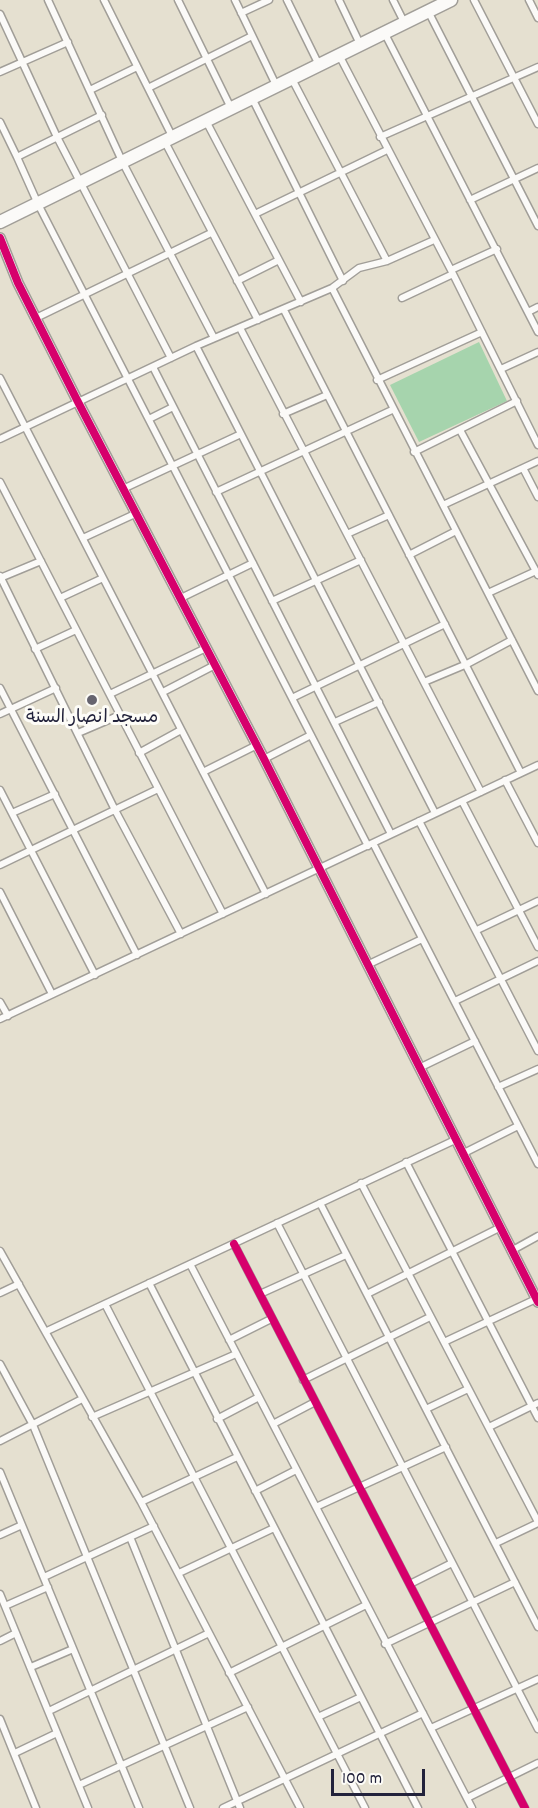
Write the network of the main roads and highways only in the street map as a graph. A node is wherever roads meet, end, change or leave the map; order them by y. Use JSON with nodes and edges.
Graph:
{"nodes":[{"id":1,"x":448,"y":1,"type":"edge"},
{"id":2,"x":0,"y":222,"type":"edge"}],
"edges":[{"from":1,"to":2,"type":"highway"}]}
